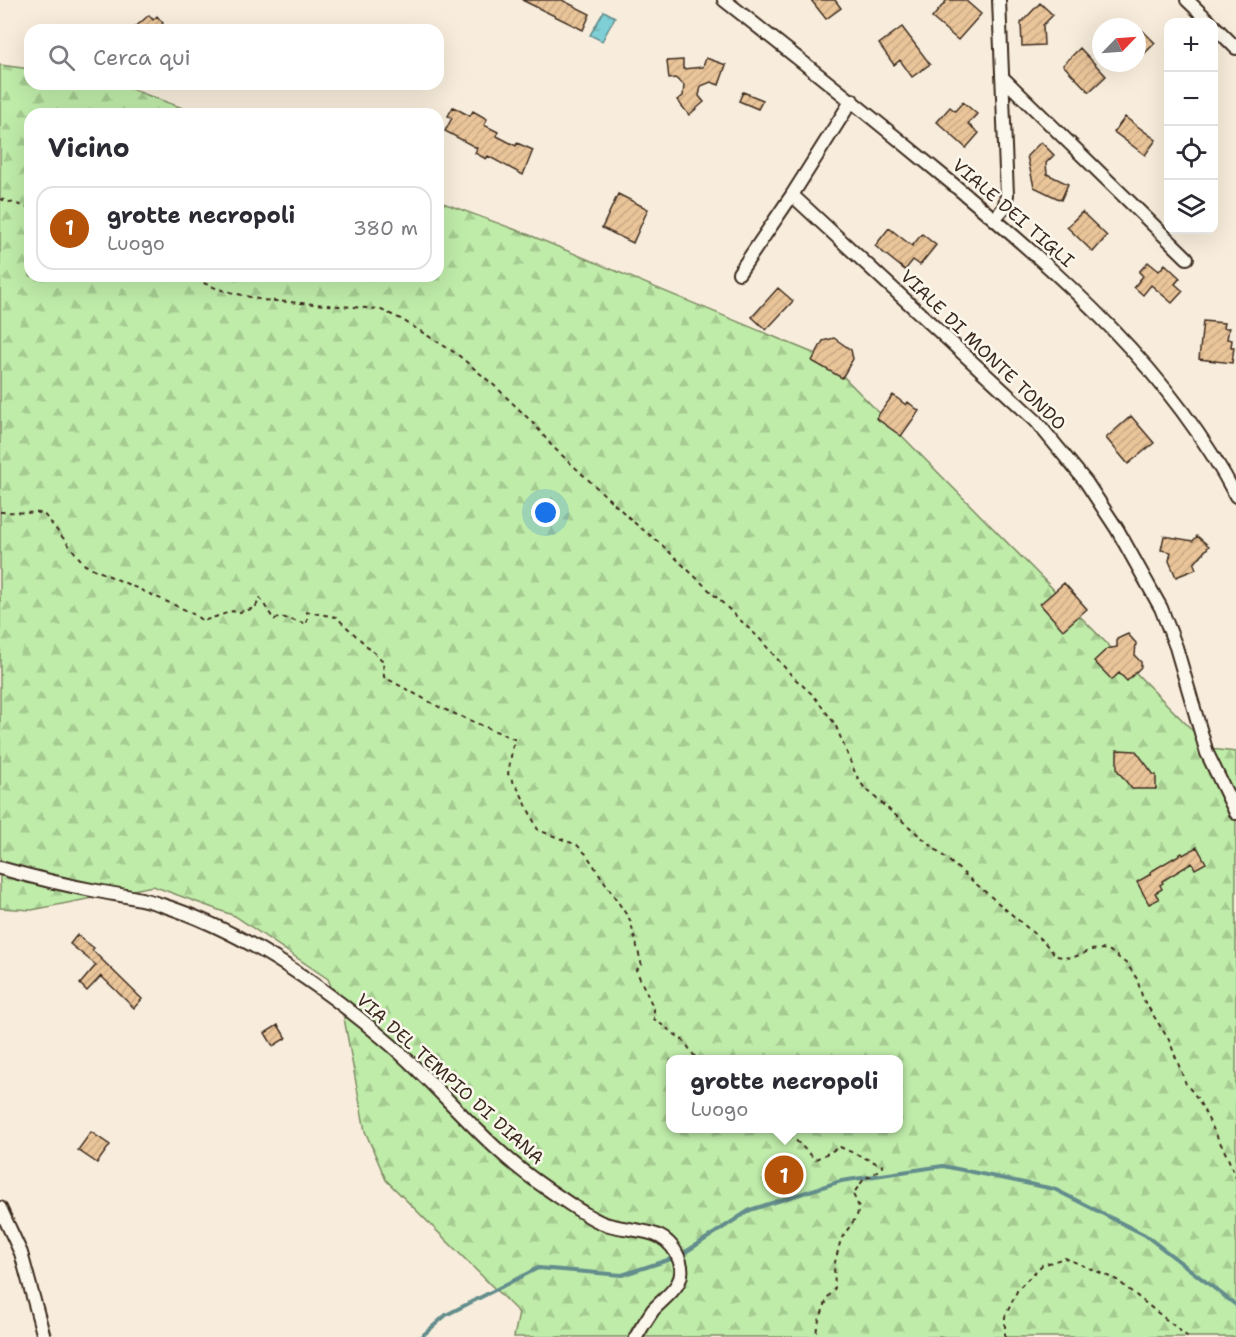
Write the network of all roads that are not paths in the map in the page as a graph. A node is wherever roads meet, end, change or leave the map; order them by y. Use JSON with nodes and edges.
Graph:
{"nodes":[{"id":1,"x":724,"y":0,"type":"edge"},
{"id":2,"x":999,"y":0,"type":"edge"},
{"id":3,"x":1187,"y":0,"type":"edge"},
{"id":4,"x":1206,"y":18,"type":"edge"},
{"id":5,"x":1218,"y":30,"type":"edge"},
{"id":6,"x":1236,"y":48,"type":"edge"},
{"id":7,"x":1002,"y":77,"type":"junction"},
{"id":8,"x":852,"y":100,"type":"junction"},
{"id":9,"x":792,"y":195,"type":"junction"},
{"id":10,"x":994,"y":219,"type":"junction"},
{"id":11,"x":1187,"y":258,"type":"dead end"},
{"id":12,"x":740,"y":273,"type":"dead end"},
{"id":13,"x":1236,"y":496,"type":"edge"},
{"id":14,"x":1236,"y":813,"type":"edge"},
{"id":15,"x":0,"y":868,"type":"edge"},
{"id":16,"x":0,"y":1208,"type":"edge"},
{"id":17,"x":44,"y":1337,"type":"edge"},
{"id":18,"x":636,"y":1337,"type":"edge"}],
"edges":[{"from":1,"to":8,"type":"street","name":"VIALE DEI TIGLI"},
{"from":2,"to":7,"type":"street"},
{"from":3,"to":4,"type":"street"},
{"from":5,"to":6,"type":"street"},
{"from":7,"to":10,"type":"street"},
{"from":7,"to":11,"type":"street"},
{"from":8,"to":9,"type":"street"},
{"from":8,"to":10,"type":"street","name":"VIALE DEI TIGLI"},
{"from":9,"to":12,"type":"street"},
{"from":9,"to":14,"type":"street","name":"VIALE DI MONTE TONDO"},
{"from":10,"to":13,"type":"street","name":"VIALE DEI TIGLI"},
{"from":15,"to":18,"type":"street","name":"VIA DEL TEMPIO DI DIANA"},
{"from":16,"to":17,"type":"street"}]}
